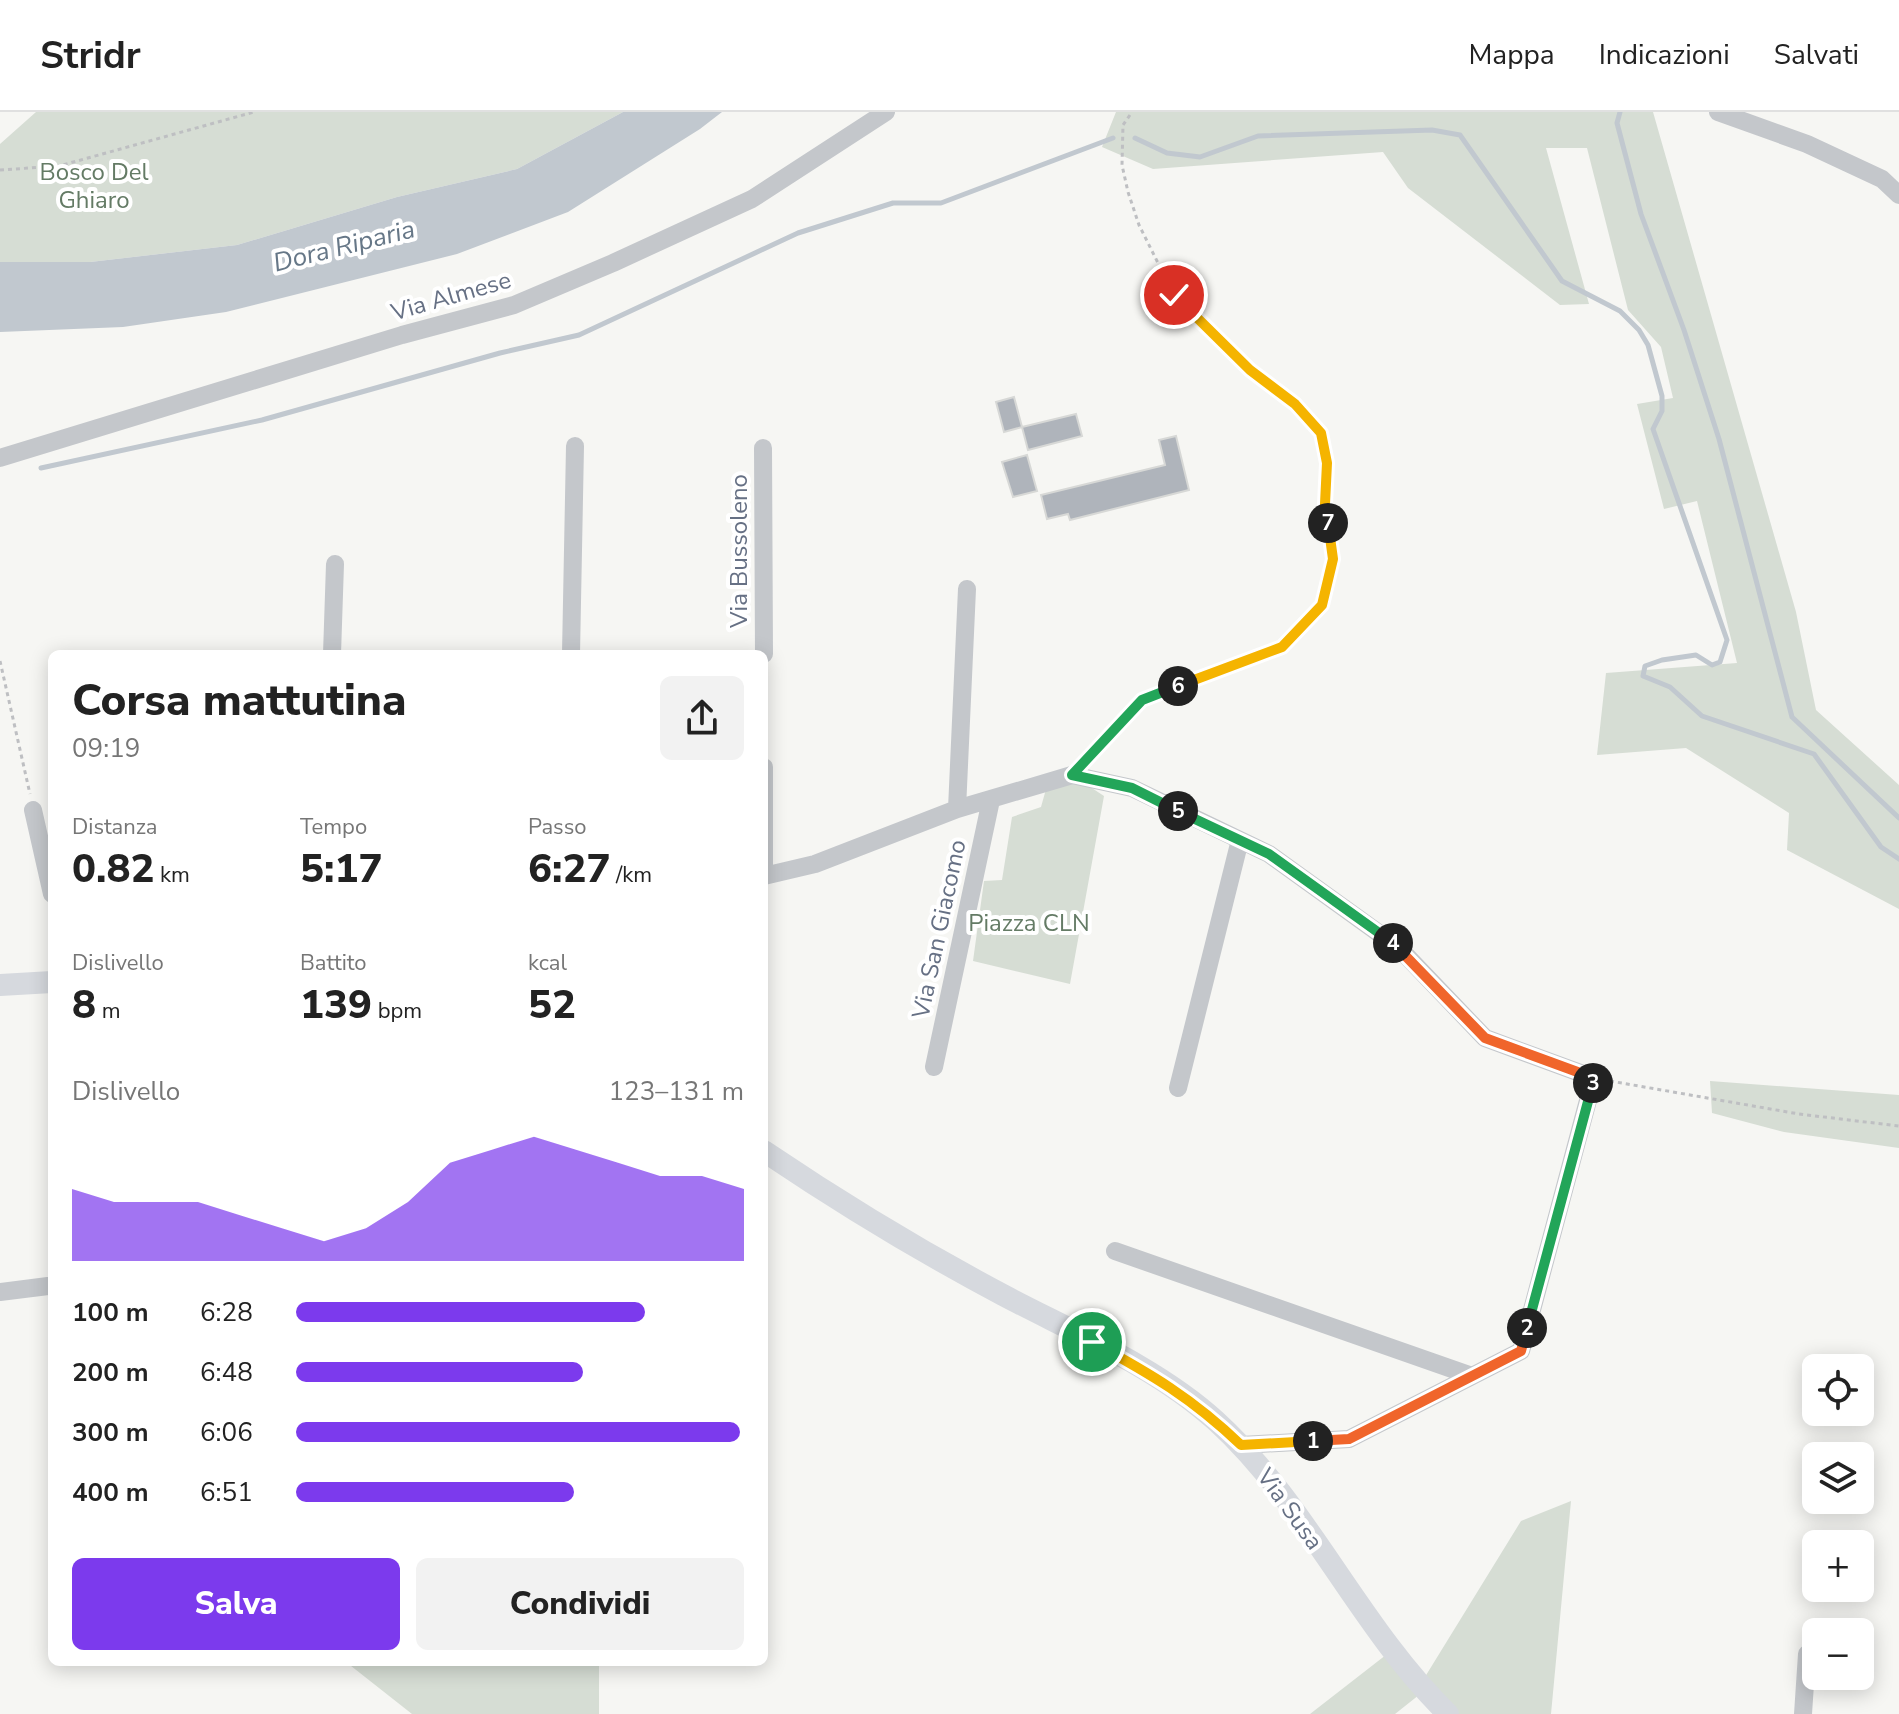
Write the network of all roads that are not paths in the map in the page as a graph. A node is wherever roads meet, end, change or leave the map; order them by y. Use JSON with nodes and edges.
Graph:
{"nodes":[{"id":1,"x":886,"y":112,"type":"edge"},
{"id":2,"x":1718,"y":112,"type":"edge"},
{"id":3,"x":1899,"y":195,"type":"edge"},
{"id":4,"x":575,"y":446,"type":"dead end"},
{"id":5,"x":763,"y":448,"type":"dead end"},
{"id":6,"x":0,"y":458,"type":"edge"},
{"id":7,"x":335,"y":564,"type":"dead end"},
{"id":8,"x":967,"y":589,"type":"dead end"},
{"id":9,"x":332,"y":650,"type":"edge"},
{"id":10,"x":571,"y":650,"type":"edge"},
{"id":11,"x":764,"y":650,"type":"edge"},
{"id":12,"x":991,"y":800,"type":"junction"},
{"id":13,"x":957,"y":809,"type":"junction"},
{"id":14,"x":33,"y":810,"type":"road end"},
{"id":15,"x":1240,"y":840,"type":"junction"},
{"id":16,"x":768,"y":875,"type":"edge"},
{"id":17,"x":48,"y":876,"type":"edge"},
{"id":18,"x":48,"y":982,"type":"edge"},
{"id":19,"x":0,"y":985,"type":"edge"},
{"id":20,"x":934,"y":1067,"type":"dead end"},
{"id":21,"x":1178,"y":1088,"type":"dead end"},
{"id":22,"x":768,"y":1154,"type":"edge"},
{"id":23,"x":1115,"y":1251,"type":"dead end"},
{"id":24,"x":48,"y":1286,"type":"dead end"},
{"id":25,"x":0,"y":1292,"type":"edge"},
{"id":26,"x":1472,"y":1376,"type":"junction"},
{"id":27,"x":1241,"y":1445,"type":"junction"},
{"id":28,"x":1805,"y":1690,"type":"edge"},
{"id":29,"x":1448,"y":1714,"type":"edge"},
{"id":30,"x":1803,"y":1714,"type":"edge"}],
"edges":[{"from":1,"to":6,"type":"street","name":"Via Almese"},
{"from":2,"to":3,"type":"street"},
{"from":4,"to":10,"type":"street"},
{"from":5,"to":11,"type":"street","name":"Via Bussoleno"},
{"from":7,"to":9,"type":"street"},
{"from":8,"to":13,"type":"street"},
{"from":12,"to":13,"type":"street","name":"Via San Giacomo"},
{"from":12,"to":15,"type":"street","name":"Via San Giacomo"},
{"from":12,"to":20,"type":"street","name":"Via San Giacomo"},
{"from":13,"to":16,"type":"street","name":"Via San Giacomo"},
{"from":14,"to":17,"type":"street"},
{"from":15,"to":21,"type":"street"},
{"from":15,"to":26,"type":"street","name":"Via San Giacomo"},
{"from":18,"to":19,"type":"main road"},
{"from":22,"to":27,"type":"main road","name":"Via Susa"},
{"from":23,"to":26,"type":"street"},
{"from":24,"to":25,"type":"street"},
{"from":26,"to":27,"type":"street"},
{"from":27,"to":29,"type":"main road","name":"Via Susa"},
{"from":28,"to":30,"type":"street"}]}
